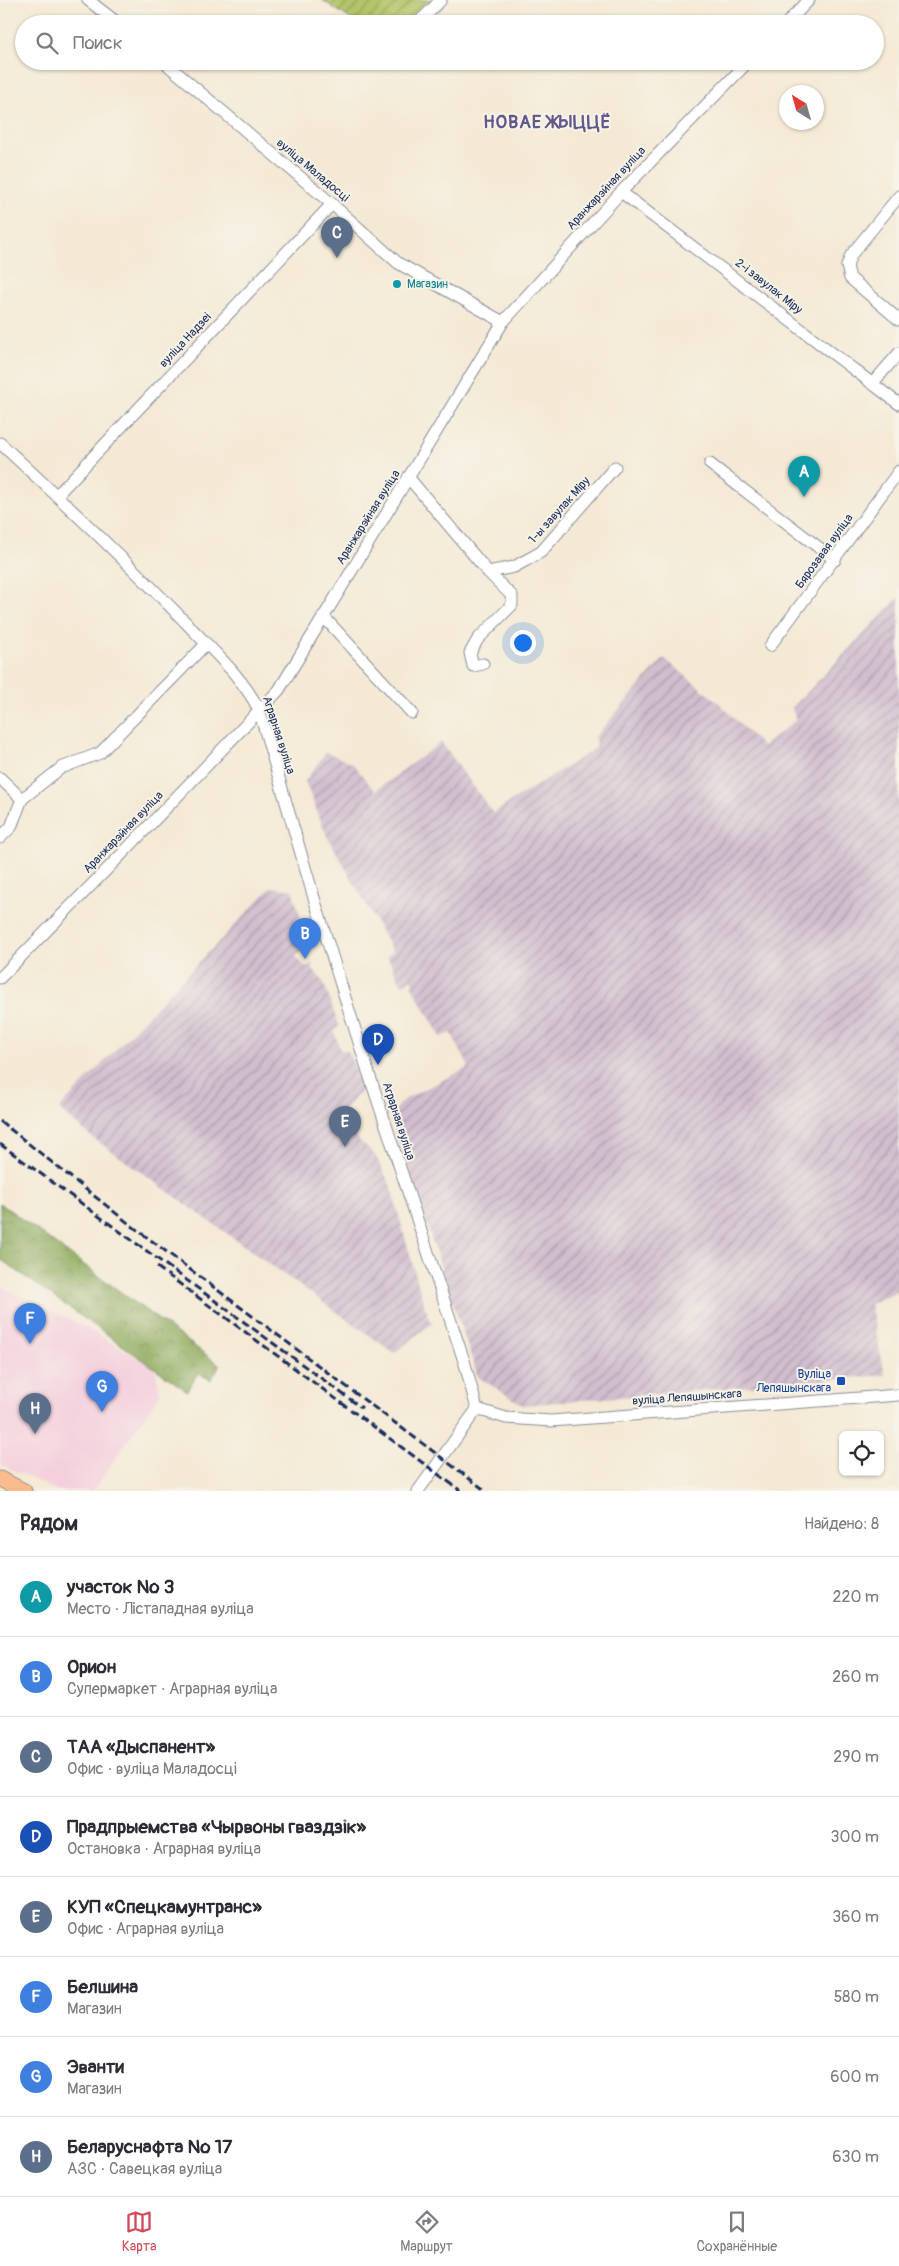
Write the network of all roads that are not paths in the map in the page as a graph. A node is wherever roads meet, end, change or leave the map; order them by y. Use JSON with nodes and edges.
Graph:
{"nodes":[{"id":1,"x":88,"y":0,"type":"edge"},
{"id":2,"x":441,"y":0,"type":"edge"},
{"id":3,"x":809,"y":0,"type":"edge"},
{"id":4,"x":107,"y":15,"type":"edge"},
{"id":5,"x":426,"y":15,"type":"edge"},
{"id":6,"x":795,"y":15,"type":"edge"},
{"id":7,"x":174,"y":70,"type":"edge"},
{"id":8,"x":740,"y":70,"type":"edge"},
{"id":9,"x":621,"y":192,"type":"junction"},
{"id":10,"x":899,"y":196,"type":"edge"},
{"id":11,"x":332,"y":204,"type":"junction"},
{"id":12,"x":899,"y":320,"type":"edge"},
{"id":13,"x":502,"y":322,"type":"junction"},
{"id":14,"x":899,"y":353,"type":"edge"},
{"id":15,"x":872,"y":384,"type":"junction"},
{"id":16,"x":899,"y":404,"type":"edge"},
{"id":17,"x":0,"y":443,"type":"edge"},
{"id":18,"x":710,"y":464,"type":"dead end"},
{"id":19,"x":615,"y":467,"type":"dead end"},
{"id":20,"x":899,"y":470,"type":"edge"},
{"id":21,"x":408,"y":478,"type":"junction"},
{"id":22,"x":57,"y":495,"type":"junction"},
{"id":23,"x":835,"y":560,"type":"junction"},
{"id":24,"x":488,"y":572,"type":"junction"},
{"id":25,"x":323,"y":616,"type":"junction"},
{"id":26,"x":206,"y":644,"type":"junction"},
{"id":27,"x":770,"y":646,"type":"dead end"},
{"id":28,"x":484,"y":664,"type":"dead end"},
{"id":29,"x":259,"y":710,"type":"junction"},
{"id":30,"x":412,"y":713,"type":"dead end"},
{"id":31,"x":0,"y":778,"type":"edge"},
{"id":32,"x":22,"y":800,"type":"junction"},
{"id":33,"x":0,"y":838,"type":"edge"},
{"id":34,"x":0,"y":978,"type":"edge"},
{"id":35,"x":899,"y":1395,"type":"edge"},
{"id":36,"x":478,"y":1409,"type":"junction"},
{"id":37,"x":0,"y":1479,"type":"edge"},
{"id":38,"x":24,"y":1491,"type":"edge"},
{"id":39,"x":418,"y":1491,"type":"edge"}],
"edges":[{"from":1,"to":4,"type":"street"},
{"from":2,"to":5,"type":"street"},
{"from":3,"to":6,"type":"street"},
{"from":7,"to":11,"type":"street","name":"вуліца Маладосці"},
{"from":8,"to":9,"type":"street","name":"Аранжарэйная вуліца"},
{"from":9,"to":13,"type":"street","name":"Аранжарэйная вуліца"},
{"from":9,"to":15,"type":"street","name":"2-і завулак Міру"},
{"from":10,"to":12,"type":"street"},
{"from":11,"to":13,"type":"street","name":"вуліца Маладосці"},
{"from":11,"to":22,"type":"street","name":"вуліца Надзеі"},
{"from":13,"to":21,"type":"street","name":"Аранжарэйная вуліца"},
{"from":14,"to":15,"type":"street"},
{"from":15,"to":16,"type":"street","name":"2-і завулак Міру"},
{"from":17,"to":22,"type":"street","name":"Аграрная вуліца"},
{"from":18,"to":23,"type":"street"},
{"from":19,"to":24,"type":"street","name":"1-ы завулак Міру"},
{"from":20,"to":23,"type":"street","name":"Бярозавая вуліца"},
{"from":21,"to":24,"type":"street"},
{"from":21,"to":25,"type":"street","name":"Аранжарэйная вуліца"},
{"from":22,"to":26,"type":"street","name":"Аграрная вуліца"},
{"from":23,"to":27,"type":"street","name":"Бярозавая вуліца"},
{"from":24,"to":28,"type":"street"},
{"from":25,"to":29,"type":"street","name":"Аранжарэйная вуліца"},
{"from":25,"to":30,"type":"street"},
{"from":26,"to":29,"type":"street","name":"Аграрная вуліца"},
{"from":26,"to":32,"type":"street"},
{"from":29,"to":34,"type":"street","name":"Аранжарэйная вуліца"},
{"from":29,"to":36,"type":"street","name":"Аграрная вуліца"},
{"from":31,"to":32,"type":"street"},
{"from":32,"to":33,"type":"street"},
{"from":35,"to":36,"type":"street","name":"вуліца Лепяшынскага"},
{"from":36,"to":39,"type":"street"},
{"from":37,"to":38,"type":"main road"}]}
